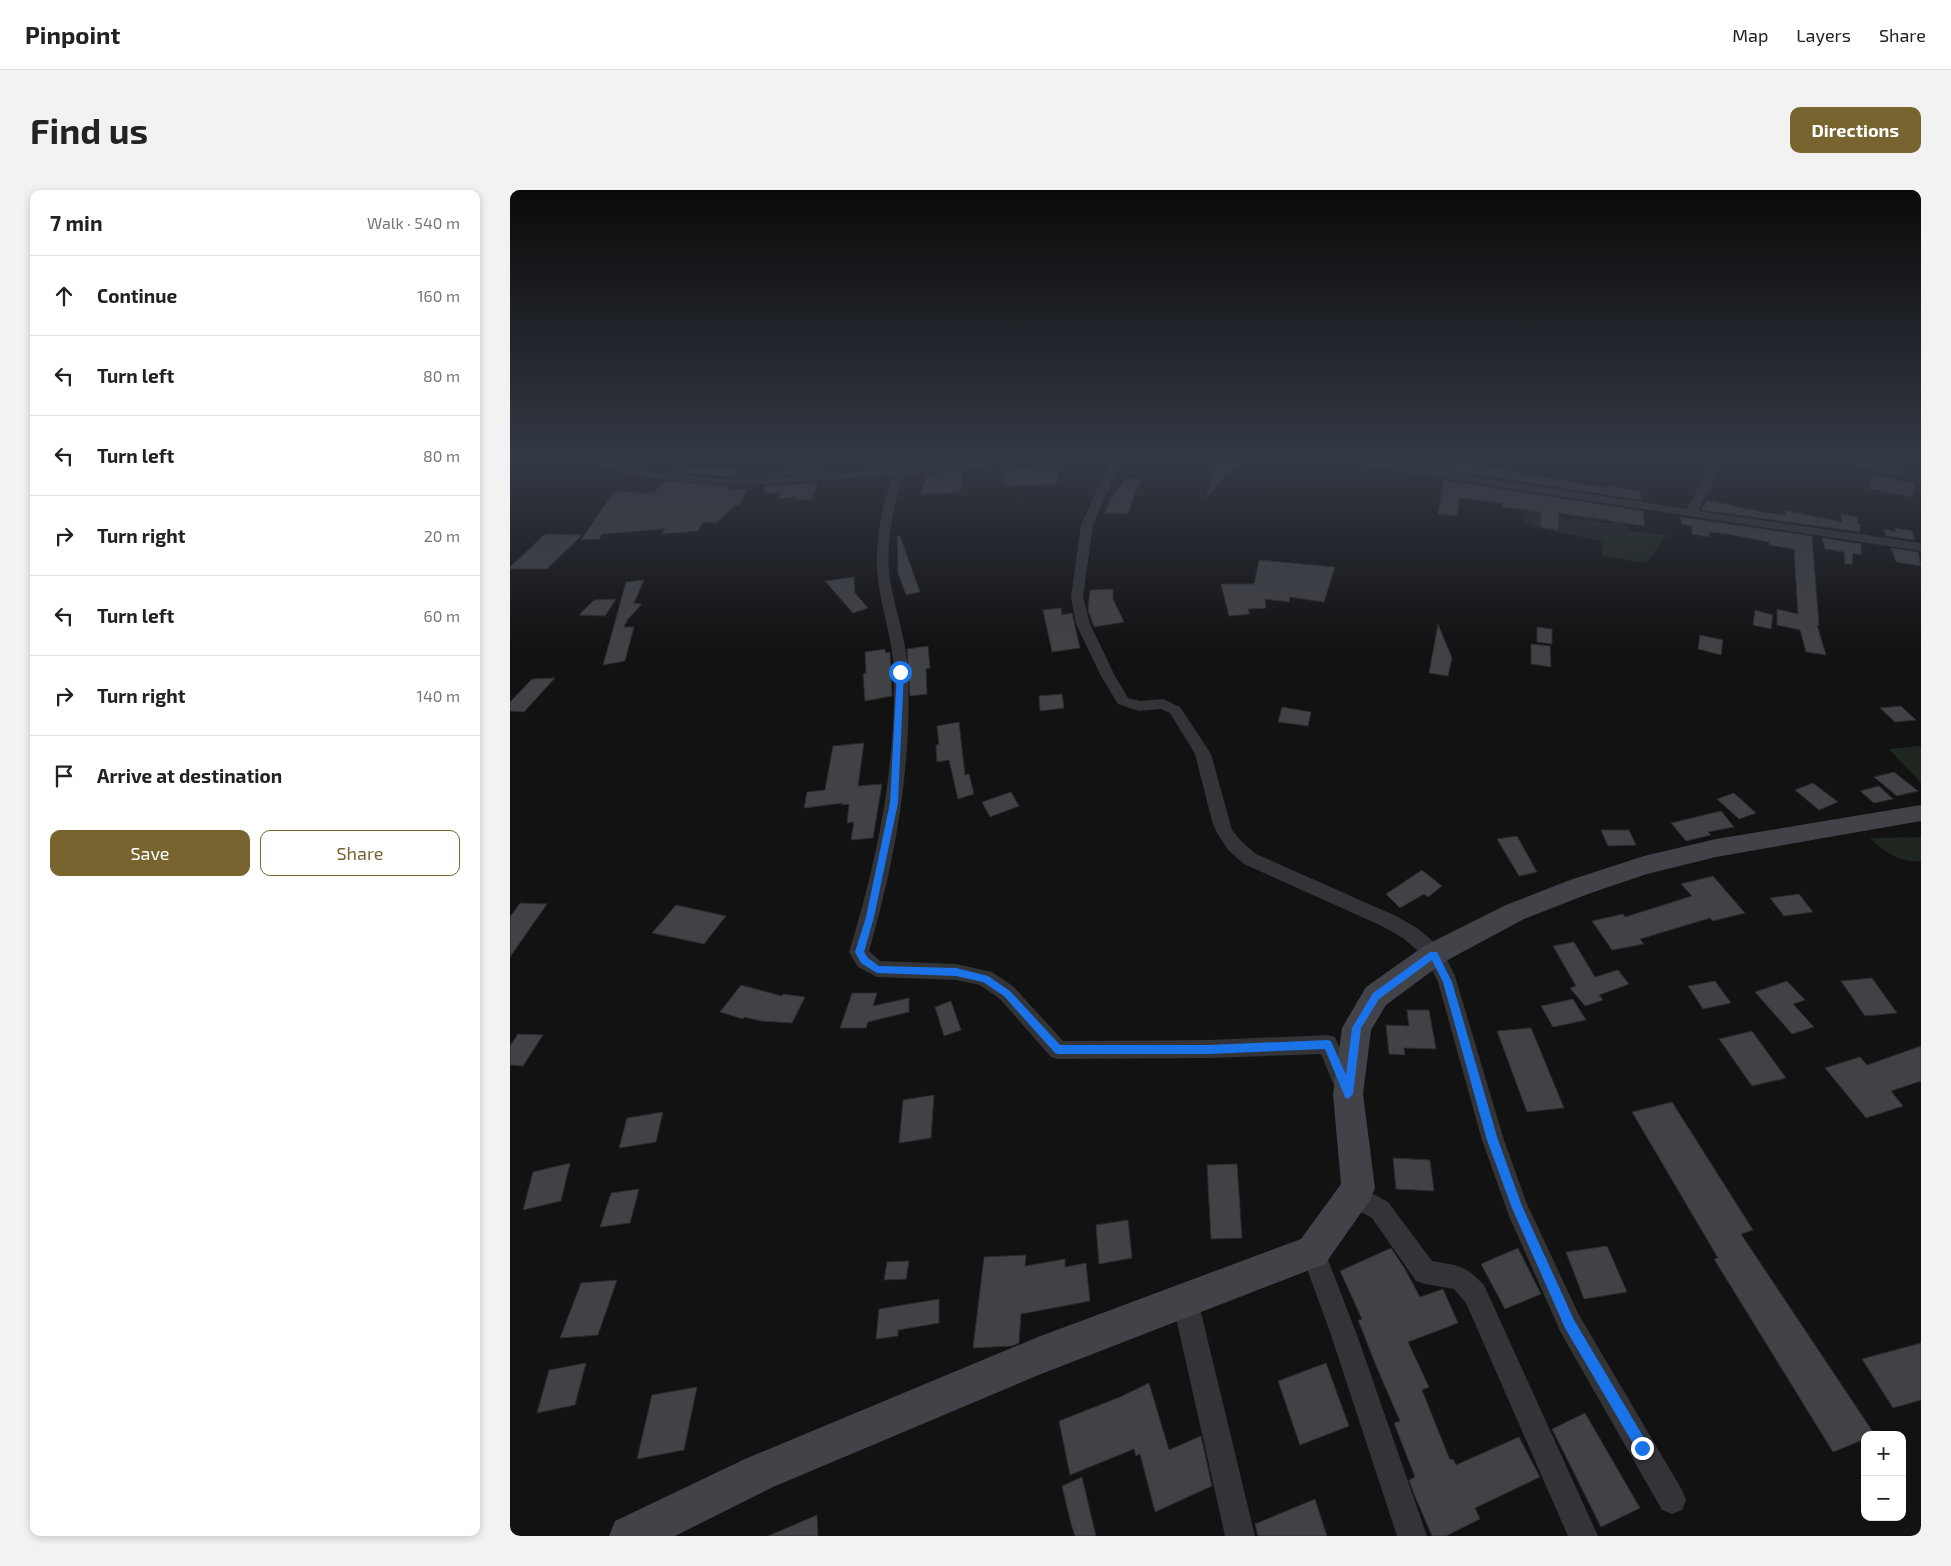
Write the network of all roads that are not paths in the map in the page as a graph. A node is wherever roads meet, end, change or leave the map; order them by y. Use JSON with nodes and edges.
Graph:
{"nodes":[{"id":1,"x":886,"y":521,"type":"edge"},
{"id":2,"x":1089,"y":521,"type":"edge"},
{"id":3,"x":1750,"y":521,"type":"edge"},
{"id":4,"x":1921,"y":547,"type":"edge"},
{"id":5,"x":1921,"y":813,"type":"edge"},
{"id":6,"x":1434,"y":954,"type":"junction"},
{"id":7,"x":1348,"y":1094,"type":"junction"},
{"id":8,"x":1353,"y":1195,"type":"junction"},
{"id":9,"x":1313,"y":1252,"type":"junction"},
{"id":10,"x":1185,"y":1300,"type":"junction"},
{"id":11,"x":1672,"y":1500,"type":"dead end"},
{"id":12,"x":630,"y":1536,"type":"edge"},
{"id":13,"x":1240,"y":1536,"type":"edge"},
{"id":14,"x":1412,"y":1536,"type":"edge"},
{"id":15,"x":1583,"y":1536,"type":"edge"}],
"edges":[{"from":1,"to":7,"type":"street"},
{"from":2,"to":6,"type":"street"},
{"from":3,"to":4,"type":"street"},
{"from":5,"to":6,"type":"street"},
{"from":6,"to":7,"type":"street"},
{"from":6,"to":11,"type":"street"},
{"from":7,"to":8,"type":"street"},
{"from":8,"to":9,"type":"street"},
{"from":8,"to":15,"type":"street"},
{"from":9,"to":10,"type":"street"},
{"from":9,"to":14,"type":"street"},
{"from":10,"to":12,"type":"street"},
{"from":10,"to":13,"type":"street"}]}
